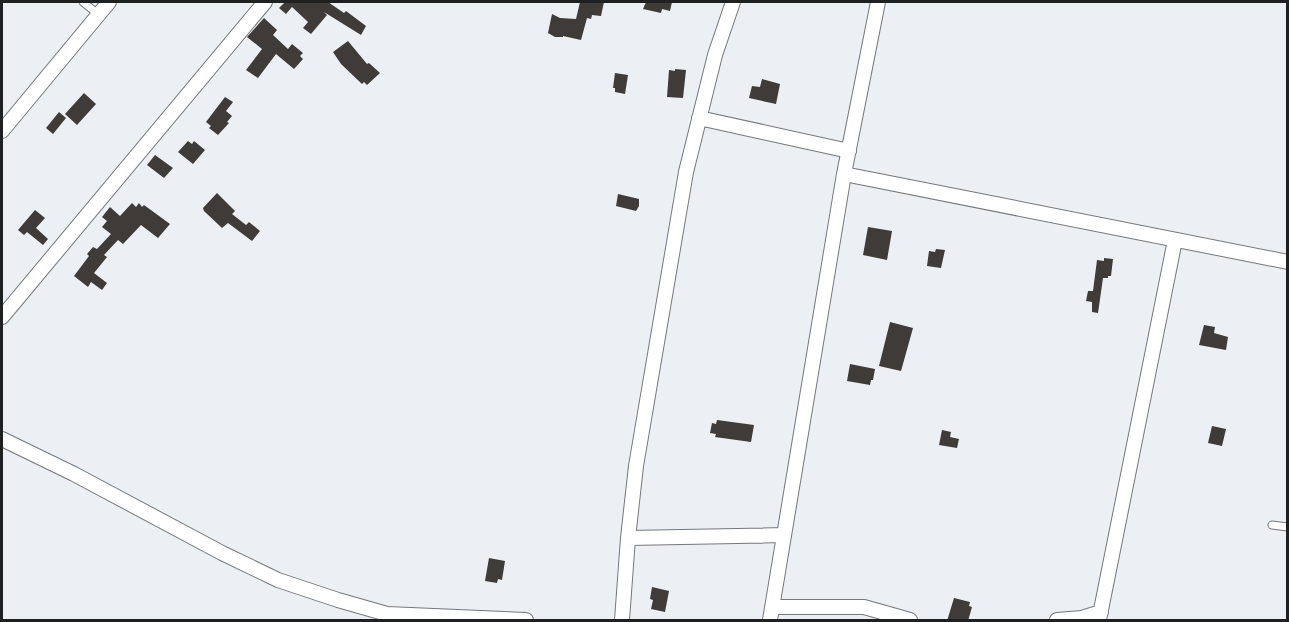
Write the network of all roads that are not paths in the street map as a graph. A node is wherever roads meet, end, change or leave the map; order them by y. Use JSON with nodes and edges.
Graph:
{"nodes":[{"id":1,"x":83,"y":2,"type":"edge"},
{"id":2,"x":109,"y":2,"type":"edge"},
{"id":3,"x":265,"y":2,"type":"edge"},
{"id":4,"x":733,"y":2,"type":"edge"},
{"id":5,"x":879,"y":2,"type":"edge"},
{"id":6,"x":98,"y":14,"type":"junction"},
{"id":7,"x":699,"y":118,"type":"junction"},
{"id":8,"x":2,"y":132,"type":"edge"},
{"id":9,"x":849,"y":150,"type":"junction"},
{"id":10,"x":844,"y":174,"type":"junction"},
{"id":11,"x":1175,"y":240,"type":"junction"},
{"id":12,"x":1287,"y":262,"type":"edge"},
{"id":13,"x":2,"y":317,"type":"edge"},
{"id":14,"x":2,"y":438,"type":"edge"},
{"id":15,"x":1272,"y":525,"type":"dead end"},
{"id":16,"x":1287,"y":527,"type":"edge"},
{"id":17,"x":784,"y":535,"type":"junction"},
{"id":18,"x":628,"y":537,"type":"junction"},
{"id":19,"x":771,"y":614,"type":"edge"},
{"id":20,"x":1100,"y":616,"type":"edge"},
{"id":21,"x":494,"y":620,"type":"edge"},
{"id":22,"x":526,"y":621,"type":"edge"},
{"id":23,"x":622,"y":621,"type":"edge"},
{"id":24,"x":910,"y":621,"type":"edge"},
{"id":25,"x":1057,"y":621,"type":"edge"}],
"edges":[{"from":1,"to":6,"type":"lane"},
{"from":2,"to":6,"type":"street"},
{"from":3,"to":13,"type":"street"},
{"from":4,"to":7,"type":"street"},
{"from":5,"to":9,"type":"street"},
{"from":6,"to":8,"type":"street"},
{"from":7,"to":9,"type":"street"},
{"from":7,"to":18,"type":"street"},
{"from":9,"to":10,"type":"street"},
{"from":10,"to":11,"type":"street"},
{"from":10,"to":17,"type":"street"},
{"from":11,"to":12,"type":"street"},
{"from":11,"to":20,"type":"street"},
{"from":14,"to":21,"type":"street"},
{"from":15,"to":16,"type":"lane"},
{"from":17,"to":18,"type":"street"},
{"from":17,"to":19,"type":"street"},
{"from":18,"to":23,"type":"street"},
{"from":19,"to":24,"type":"street"},
{"from":20,"to":25,"type":"street"},
{"from":21,"to":22,"type":"street"}]}
